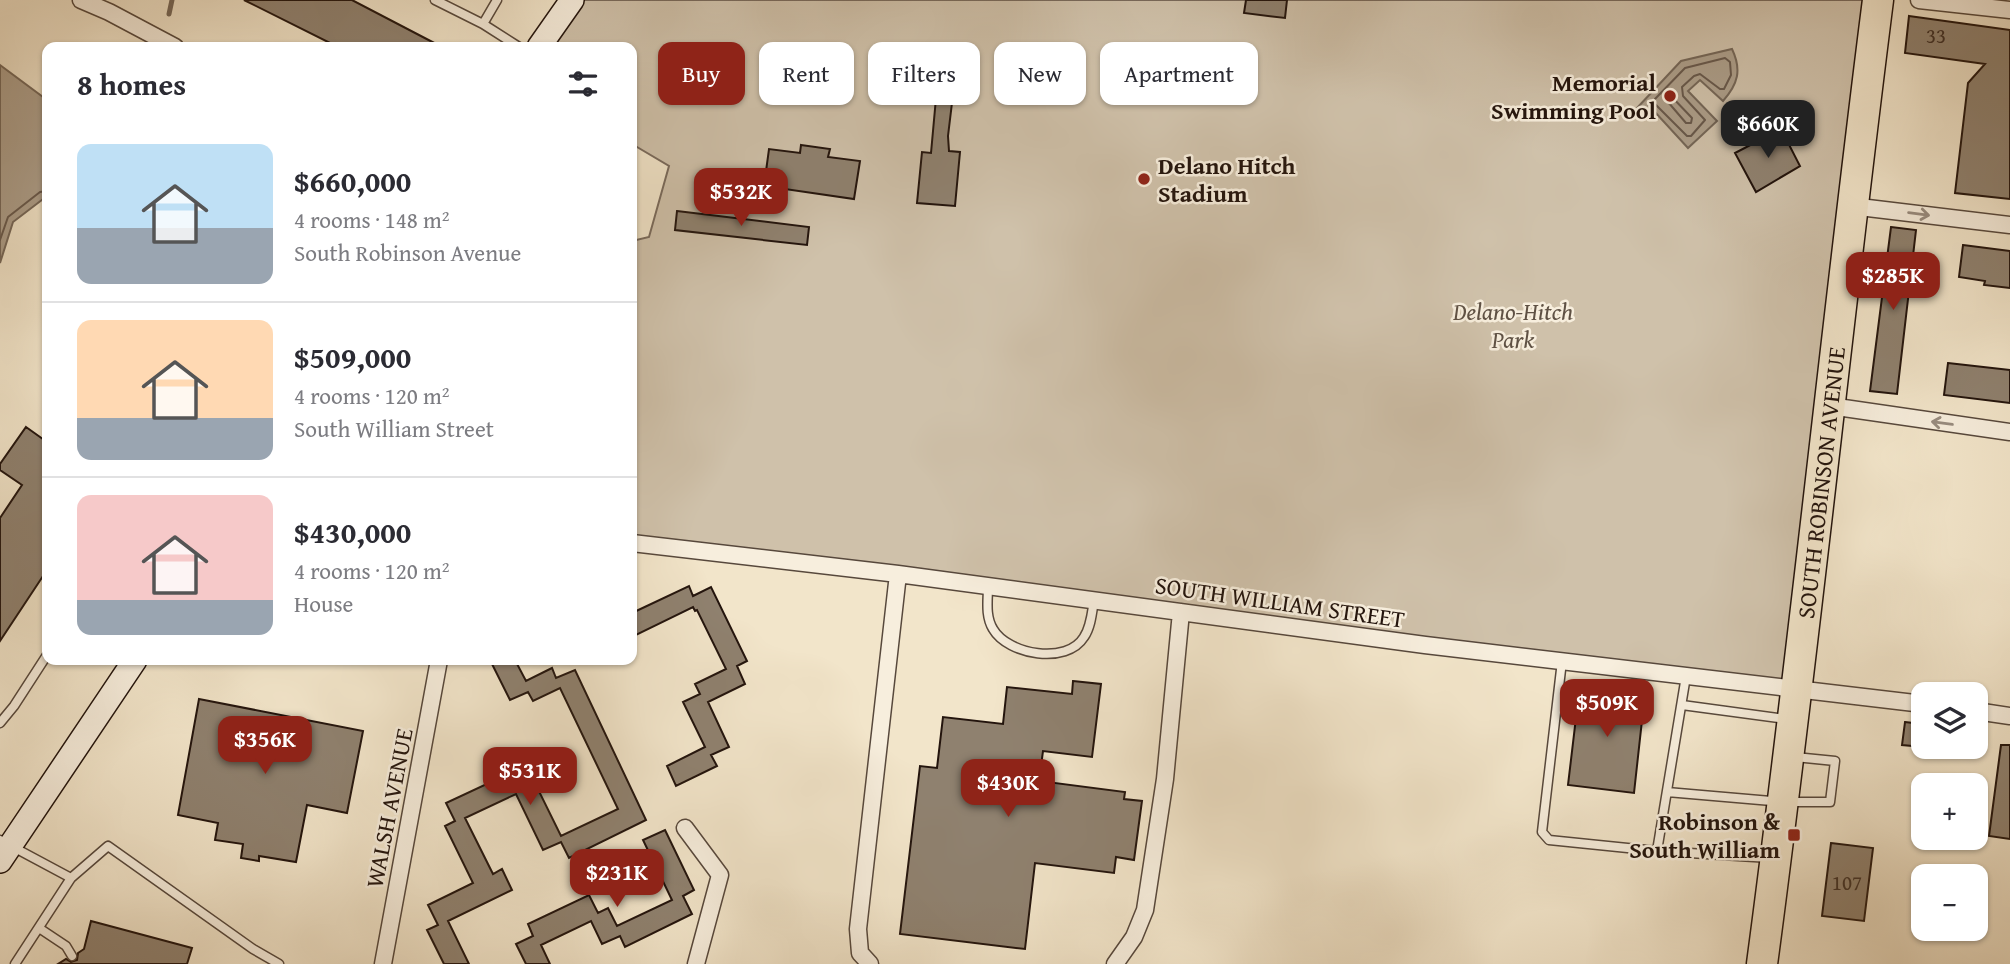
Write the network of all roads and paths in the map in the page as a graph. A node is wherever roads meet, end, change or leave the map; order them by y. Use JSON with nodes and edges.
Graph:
{"nodes":[{"id":1,"x":81,"y":0,"type":"edge"},
{"id":2,"x":435,"y":0,"type":"edge"},
{"id":3,"x":497,"y":0,"type":"edge"},
{"id":4,"x":572,"y":0,"type":"edge"},
{"id":5,"x":1878,"y":0,"type":"edge"},
{"id":6,"x":1919,"y":0,"type":"edge"},
{"id":7,"x":1965,"y":2,"type":"edge"},
{"id":8,"x":2010,"y":10,"type":"edge"},
{"id":9,"x":482,"y":24,"type":"junction"},
{"id":10,"x":166,"y":42,"type":"edge"},
{"id":11,"x":511,"y":42,"type":"edge"},
{"id":12,"x":543,"y":42,"type":"edge"},
{"id":13,"x":1851,"y":206,"type":"junction"},
{"id":14,"x":2010,"y":225,"type":"edge"},
{"id":15,"x":1830,"y":407,"type":"junction"},
{"id":16,"x":2010,"y":432,"type":"edge"},
{"id":17,"x":637,"y":543,"type":"edge"},
{"id":18,"x":898,"y":574,"type":"junction"},
{"id":19,"x":988,"y":586,"type":"junction"},
{"id":20,"x":1094,"y":600,"type":"junction"},
{"id":21,"x":1181,"y":612,"type":"junction"},
{"id":22,"x":1562,"y":661,"type":"junction"},
{"id":23,"x":42,"y":663,"type":"edge"},
{"id":24,"x":132,"y":665,"type":"edge"},
{"id":25,"x":438,"y":665,"type":"edge"},
{"id":26,"x":1686,"y":676,"type":"junction"},
{"id":27,"x":1798,"y":688,"type":"junction"},
{"id":28,"x":1911,"y":702,"type":"edge"},
{"id":29,"x":1682,"y":705,"type":"junction"},
{"id":30,"x":1988,"y":713,"type":"edge"},
{"id":31,"x":2010,"y":716,"type":"edge"},
{"id":32,"x":1793,"y":720,"type":"junction"},
{"id":33,"x":0,"y":723,"type":"edge"},
{"id":34,"x":1788,"y":756,"type":"junction"},
{"id":35,"x":1667,"y":792,"type":"junction"},
{"id":36,"x":1783,"y":802,"type":"junction"},
{"id":37,"x":685,"y":828,"type":"dead end"},
{"id":38,"x":3,"y":849,"type":"edge"},
{"id":39,"x":1657,"y":851,"type":"junction"},
{"id":40,"x":1776,"y":859,"type":"junction"},
{"id":41,"x":71,"y":878,"type":"junction"},
{"id":42,"x":39,"y":928,"type":"junction"},
{"id":43,"x":72,"y":956,"type":"dead end"},
{"id":44,"x":15,"y":964,"type":"edge"},
{"id":45,"x":279,"y":964,"type":"edge"},
{"id":46,"x":383,"y":964,"type":"edge"},
{"id":47,"x":696,"y":964,"type":"edge"},
{"id":48,"x":870,"y":964,"type":"edge"},
{"id":49,"x":1115,"y":964,"type":"edge"},
{"id":50,"x":1762,"y":964,"type":"edge"}],
"edges":[{"from":1,"to":10,"type":"street"},
{"from":2,"to":9,"type":"lane"},
{"from":3,"to":9,"type":"lane"},
{"from":4,"to":12,"type":"main road"},
{"from":5,"to":13,"type":"highway","name":"SOUTH ROBINSON AVENUE"},
{"from":6,"to":7,"type":"street"},
{"from":7,"to":8,"type":"street"},
{"from":9,"to":11,"type":"lane"},
{"from":13,"to":14,"type":"street","one_way":true},
{"from":13,"to":15,"type":"highway","name":"SOUTH ROBINSON AVENUE"},
{"from":16,"to":15,"type":"street","one_way":true},
{"from":15,"to":27,"type":"highway","name":"SOUTH ROBINSON AVENUE"},
{"from":17,"to":18,"type":"street","name":"SOUTH WILLIAM STREET"},
{"from":18,"to":19,"type":"street","name":"SOUTH WILLIAM STREET"},
{"from":18,"to":48,"type":"street"},
{"from":19,"to":20,"type":"street","name":"SOUTH WILLIAM STREET"},
{"from":19,"to":20,"type":"lane"},
{"from":20,"to":21,"type":"street","name":"SOUTH WILLIAM STREET"},
{"from":21,"to":22,"type":"street","name":"SOUTH WILLIAM STREET"},
{"from":21,"to":49,"type":"street"},
{"from":22,"to":26,"type":"street","name":"SOUTH WILLIAM STREET"},
{"from":22,"to":39,"type":"lane"},
{"from":23,"to":33,"type":"lane"},
{"from":24,"to":38,"type":"main road"},
{"from":25,"to":46,"type":"street","name":"WALSH AVENUE"},
{"from":26,"to":27,"type":"street","name":"SOUTH WILLIAM STREET"},
{"from":26,"to":29,"type":"lane"},
{"from":27,"to":28,"type":"street","name":"SOUTH WILLIAM STREET"},
{"from":27,"to":32,"type":"highway","name":"SOUTH ROBINSON AVENUE"},
{"from":29,"to":32,"type":"lane"},
{"from":29,"to":35,"type":"lane"},
{"from":30,"to":31,"type":"street"},
{"from":32,"to":34,"type":"highway","name":"SOUTH ROBINSON AVENUE"},
{"from":34,"to":36,"type":"highway","name":"SOUTH ROBINSON AVENUE"},
{"from":34,"to":36,"type":"lane"},
{"from":35,"to":36,"type":"lane"},
{"from":35,"to":39,"type":"lane"},
{"from":36,"to":40,"type":"highway","name":"SOUTH ROBINSON AVENUE"},
{"from":37,"to":47,"type":"street"},
{"from":38,"to":41,"type":"lane"},
{"from":39,"to":40,"type":"lane"},
{"from":40,"to":50,"type":"highway","name":"SOUTH ROBINSON AVENUE"},
{"from":41,"to":42,"type":"lane"},
{"from":41,"to":45,"type":"lane"},
{"from":42,"to":43,"type":"lane"},
{"from":42,"to":44,"type":"lane"}]}
